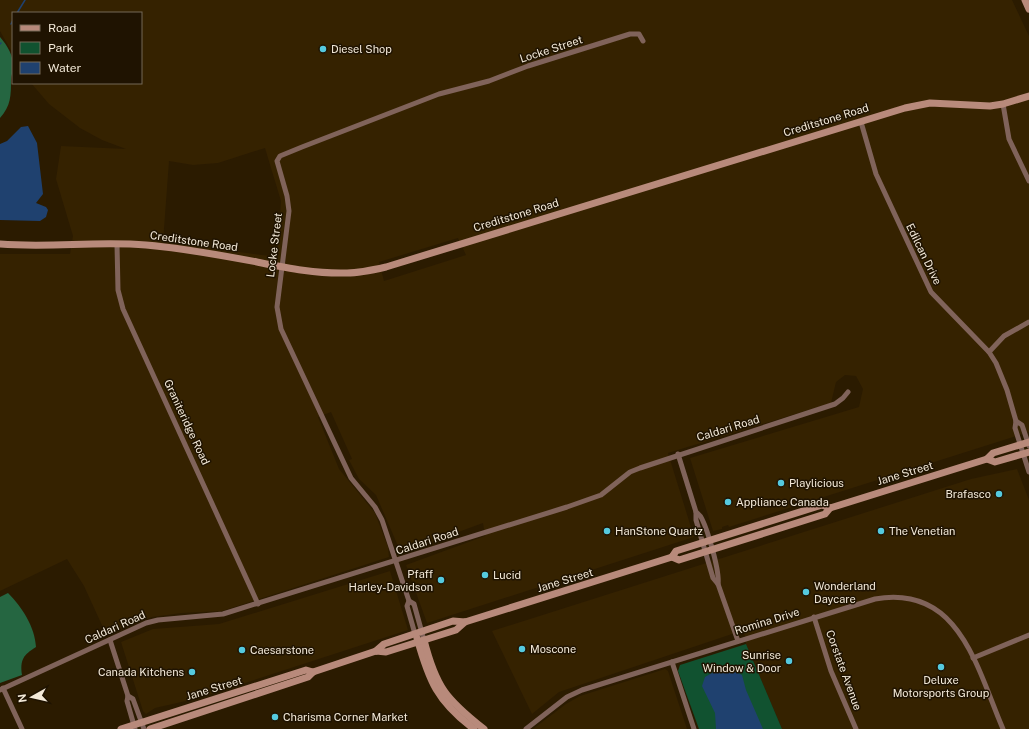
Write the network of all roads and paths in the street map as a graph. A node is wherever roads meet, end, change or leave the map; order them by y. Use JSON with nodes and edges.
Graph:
{"nodes":[{"id":1,"x":1025,"y":0,"type":"edge"},
{"id":2,"x":1029,"y":9,"type":"edge"},
{"id":3,"x":643,"y":41,"type":"dead end"},
{"id":4,"x":1029,"y":96,"type":"edge"},
{"id":5,"x":1003,"y":104,"type":"junction"},
{"id":6,"x":860,"y":122,"type":"junction"},
{"id":7,"x":1029,"y":181,"type":"edge"},
{"id":8,"x":0,"y":244,"type":"edge"},
{"id":9,"x":117,"y":244,"type":"junction"},
{"id":10,"x":281,"y":267,"type":"junction"},
{"id":11,"x":1029,"y":322,"type":"edge"},
{"id":12,"x":989,"y":352,"type":"junction"},
{"id":13,"x":848,"y":392,"type":"dead end"},
{"id":14,"x":1016,"y":421,"type":"junction"},
{"id":15,"x":1029,"y":443,"type":"edge"},
{"id":16,"x":1020,"y":444,"type":"junction"},
{"id":17,"x":1026,"y":453,"type":"edge"},
{"id":18,"x":678,"y":454,"type":"junction"},
{"id":19,"x":987,"y":459,"type":"junction"},
{"id":20,"x":1029,"y":472,"type":"edge"},
{"id":21,"x":830,"y":508,"type":"junction"},
{"id":22,"x":706,"y":542,"type":"junction"},
{"id":23,"x":708,"y":550,"type":"junction"},
{"id":24,"x":672,"y":557,"type":"junction"},
{"id":25,"x":396,"y":561,"type":"junction"},
{"id":26,"x":258,"y":604,"type":"junction"},
{"id":27,"x":814,"y":617,"type":"junction"},
{"id":28,"x":465,"y":622,"type":"junction"},
{"id":29,"x":419,"y":633,"type":"junction"},
{"id":30,"x":1029,"y":635,"type":"edge"},
{"id":31,"x":110,"y":640,"type":"junction"},
{"id":32,"x":421,"y":641,"type":"junction"},
{"id":33,"x":738,"y":641,"type":"junction"},
{"id":34,"x":376,"y":651,"type":"junction"},
{"id":35,"x":973,"y":658,"type":"junction"},
{"id":36,"x":672,"y":662,"type":"junction"},
{"id":37,"x":313,"y":672,"type":"junction"},
{"id":38,"x":1,"y":689,"type":"edge"},
{"id":39,"x":128,"y":696,"type":"junction"},
{"id":40,"x":143,"y":726,"type":"edge"},
{"id":41,"x":135,"y":727,"type":"edge"},
{"id":42,"x":22,"y":729,"type":"edge"},
{"id":43,"x":121,"y":729,"type":"edge"},
{"id":44,"x":150,"y":729,"type":"edge"},
{"id":45,"x":474,"y":729,"type":"edge"},
{"id":46,"x":484,"y":729,"type":"edge"},
{"id":47,"x":526,"y":729,"type":"edge"},
{"id":48,"x":694,"y":729,"type":"edge"},
{"id":49,"x":856,"y":729,"type":"edge"},
{"id":50,"x":1003,"y":729,"type":"edge"}],
"edges":[{"from":1,"to":2,"type":"main road"},
{"from":3,"to":10,"type":"street","name":"Locke Street"},
{"from":4,"to":5,"type":"main road","name":"Creditstone Road"},
{"from":5,"to":6,"type":"main road","name":"Creditstone Road"},
{"from":5,"to":7,"type":"street"},
{"from":6,"to":10,"type":"main road","name":"Creditstone Road"},
{"from":6,"to":12,"type":"street","name":"Edilcan Drive"},
{"from":8,"to":9,"type":"main road","name":"Creditstone Road"},
{"from":9,"to":10,"type":"main road","name":"Creditstone Road"},
{"from":9,"to":26,"type":"street","name":"Graniteridge Road"},
{"from":10,"to":25,"type":"street","name":"Locke Street"},
{"from":11,"to":12,"type":"street"},
{"from":12,"to":14,"type":"street","name":"Edilcan Drive"},
{"from":13,"to":18,"type":"street","name":"Caldari Road"},
{"from":14,"to":15,"type":"street","name":"Edilcan Drive"},
{"from":14,"to":16,"type":"street","name":"Edilcan Drive"},
{"from":15,"to":16,"type":"main road","name":"Jane Street"},
{"from":16,"to":17,"type":"street","name":"Edilcan Drive"},
{"from":16,"to":19,"type":"main road","name":"Jane Street"},
{"from":17,"to":19,"type":"main road","name":"Jane Street"},
{"from":17,"to":20,"type":"street","name":"Edilcan Drive"},
{"from":18,"to":22,"type":"street"},
{"from":18,"to":25,"type":"street","name":"Caldari Road"},
{"from":19,"to":21,"type":"main road","name":"Jane Street"},
{"from":21,"to":22,"type":"main road","name":"Jane Street"},
{"from":21,"to":23,"type":"main road","name":"Jane Street"},
{"from":22,"to":23,"type":"street"},
{"from":22,"to":24,"type":"main road","name":"Jane Street"},
{"from":23,"to":24,"type":"main road","name":"Jane Street"},
{"from":23,"to":33,"type":"street"},
{"from":24,"to":28,"type":"main road","name":"Jane Street"},
{"from":25,"to":26,"type":"street","name":"Caldari Road"},
{"from":25,"to":29,"type":"street","name":"Locke Street"},
{"from":26,"to":31,"type":"street","name":"Caldari Road"},
{"from":27,"to":33,"type":"street","name":"Romina Drive"},
{"from":27,"to":35,"type":"street","name":"Romina Drive"},
{"from":27,"to":49,"type":"street","name":"Corstate Avenue"},
{"from":28,"to":29,"type":"main road","name":"Jane Street"},
{"from":28,"to":32,"type":"main road","name":"Jane Street"},
{"from":29,"to":32,"type":"main road"},
{"from":29,"to":34,"type":"main road","name":"Jane Street"},
{"from":30,"to":35,"type":"street"},
{"from":31,"to":38,"type":"street","name":"Caldari Road"},
{"from":31,"to":39,"type":"street"},
{"from":32,"to":34,"type":"main road","name":"Jane Street"},
{"from":32,"to":45,"type":"main road"},
{"from":32,"to":46,"type":"main road"},
{"from":33,"to":36,"type":"street","name":"Romina Drive"},
{"from":34,"to":37,"type":"main road","name":"Jane Street"},
{"from":35,"to":50,"type":"street","name":"Romina Drive"},
{"from":36,"to":47,"type":"street","name":"Romina Drive"},
{"from":36,"to":48,"type":"street"},
{"from":37,"to":40,"type":"main road","name":"Jane Street"},
{"from":37,"to":44,"type":"main road","name":"Jane Street"},
{"from":38,"to":42,"type":"street"},
{"from":39,"to":40,"type":"street"},
{"from":39,"to":41,"type":"street"},
{"from":40,"to":41,"type":"main road","name":"Jane Street"},
{"from":41,"to":43,"type":"main road","name":"Jane Street"}]}
